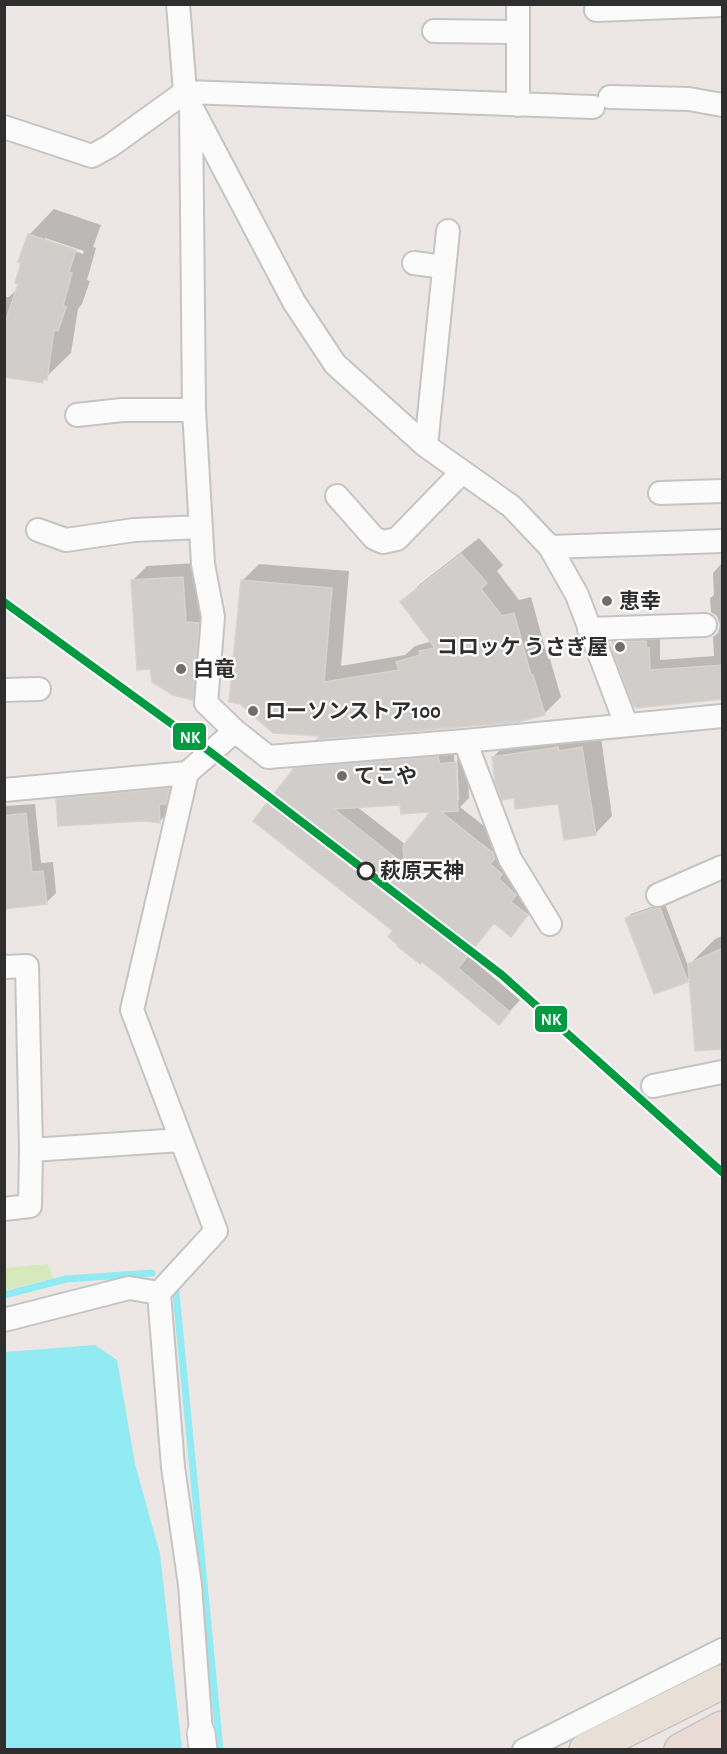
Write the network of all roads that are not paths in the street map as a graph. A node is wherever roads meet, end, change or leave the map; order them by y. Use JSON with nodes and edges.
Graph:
{"nodes":[{"id":1,"x":178,"y":4,"type":"edge"},
{"id":2,"x":518,"y":4,"type":"edge"},
{"id":3,"x":694,"y":5,"type":"edge"},
{"id":4,"x":723,"y":5,"type":"edge"},
{"id":5,"x":596,"y":10,"type":"dead end"},
{"id":6,"x":434,"y":31,"type":"dead end"},
{"id":7,"x":518,"y":32,"type":"junction"},
{"id":8,"x":188,"y":99,"type":"junction"},
{"id":9,"x":518,"y":105,"type":"junction"},
{"id":10,"x":723,"y":105,"type":"edge"},
{"id":11,"x":4,"y":127,"type":"edge"},
{"id":12,"x":448,"y":231,"type":"dead end"},
{"id":13,"x":414,"y":263,"type":"dead end"},
{"id":14,"x":444,"y":267,"type":"junction"},
{"id":15,"x":194,"y":411,"type":"junction"},
{"id":16,"x":77,"y":415,"type":"dead end"},
{"id":17,"x":426,"y":446,"type":"junction"},
{"id":18,"x":462,"y":472,"type":"junction"},
{"id":19,"x":723,"y":491,"type":"edge"},
{"id":20,"x":660,"y":492,"type":"dead end"},
{"id":21,"x":337,"y":496,"type":"dead end"},
{"id":22,"x":201,"y":527,"type":"junction"},
{"id":23,"x":38,"y":530,"type":"dead end"},
{"id":24,"x":723,"y":541,"type":"edge"},
{"id":25,"x":550,"y":548,"type":"junction"},
{"id":26,"x":705,"y":625,"type":"dead end"},
{"id":27,"x":590,"y":629,"type":"junction"},
{"id":28,"x":39,"y":689,"type":"dead end"},
{"id":29,"x":4,"y":690,"type":"edge"},
{"id":30,"x":723,"y":716,"type":"edge"},
{"id":31,"x":626,"y":724,"type":"junction"},
{"id":32,"x":235,"y":730,"type":"junction"},
{"id":33,"x":465,"y":741,"type":"junction"},
{"id":34,"x":187,"y":773,"type":"junction"},
{"id":35,"x":4,"y":790,"type":"edge"},
{"id":36,"x":723,"y":867,"type":"edge"},
{"id":37,"x":658,"y":895,"type":"dead end"},
{"id":38,"x":550,"y":924,"type":"dead end"},
{"id":39,"x":4,"y":968,"type":"edge"},
{"id":40,"x":723,"y":1072,"type":"edge"},
{"id":41,"x":653,"y":1086,"type":"dead end"},
{"id":42,"x":182,"y":1140,"type":"junction"},
{"id":43,"x":31,"y":1150,"type":"junction"},
{"id":44,"x":4,"y":1209,"type":"edge"},
{"id":45,"x":159,"y":1293,"type":"junction"},
{"id":46,"x":4,"y":1320,"type":"edge"},
{"id":47,"x":723,"y":1650,"type":"edge"},
{"id":48,"x":723,"y":1682,"type":"edge"},
{"id":49,"x":723,"y":1728,"type":"edge"},
{"id":50,"x":202,"y":1741,"type":"edge"},
{"id":51,"x":600,"y":1742,"type":"edge"},
{"id":52,"x":524,"y":1749,"type":"edge"},
{"id":53,"x":681,"y":1749,"type":"edge"}],
"edges":[{"from":1,"to":8,"type":"street"},
{"from":2,"to":7,"type":"street"},
{"from":3,"to":4,"type":"street"},
{"from":3,"to":5,"type":"street"},
{"from":6,"to":7,"type":"street"},
{"from":7,"to":9,"type":"street"},
{"from":8,"to":9,"type":"street"},
{"from":8,"to":11,"type":"street"},
{"from":8,"to":15,"type":"street"},
{"from":8,"to":17,"type":"street"},
{"from":9,"to":10,"type":"street"},
{"from":12,"to":14,"type":"street"},
{"from":13,"to":14,"type":"street"},
{"from":14,"to":17,"type":"street"},
{"from":15,"to":16,"type":"street"},
{"from":15,"to":22,"type":"street"},
{"from":17,"to":18,"type":"street"},
{"from":18,"to":21,"type":"street"},
{"from":18,"to":25,"type":"street"},
{"from":19,"to":20,"type":"street"},
{"from":22,"to":23,"type":"street"},
{"from":22,"to":32,"type":"street"},
{"from":24,"to":25,"type":"street"},
{"from":25,"to":27,"type":"street"},
{"from":26,"to":27,"type":"street"},
{"from":27,"to":31,"type":"street"},
{"from":28,"to":29,"type":"street"},
{"from":30,"to":31,"type":"street"},
{"from":31,"to":33,"type":"street"},
{"from":32,"to":33,"type":"street"},
{"from":32,"to":34,"type":"street"},
{"from":33,"to":38,"type":"street"},
{"from":34,"to":35,"type":"street"},
{"from":34,"to":42,"type":"street"},
{"from":36,"to":37,"type":"street"},
{"from":39,"to":43,"type":"street"},
{"from":40,"to":41,"type":"street"},
{"from":42,"to":43,"type":"street"},
{"from":42,"to":45,"type":"street"},
{"from":43,"to":44,"type":"street"},
{"from":45,"to":46,"type":"street"},
{"from":45,"to":50,"type":"street"},
{"from":47,"to":52,"type":"street"},
{"from":48,"to":51,"type":"main road"},
{"from":49,"to":53,"type":"highway"}]}
